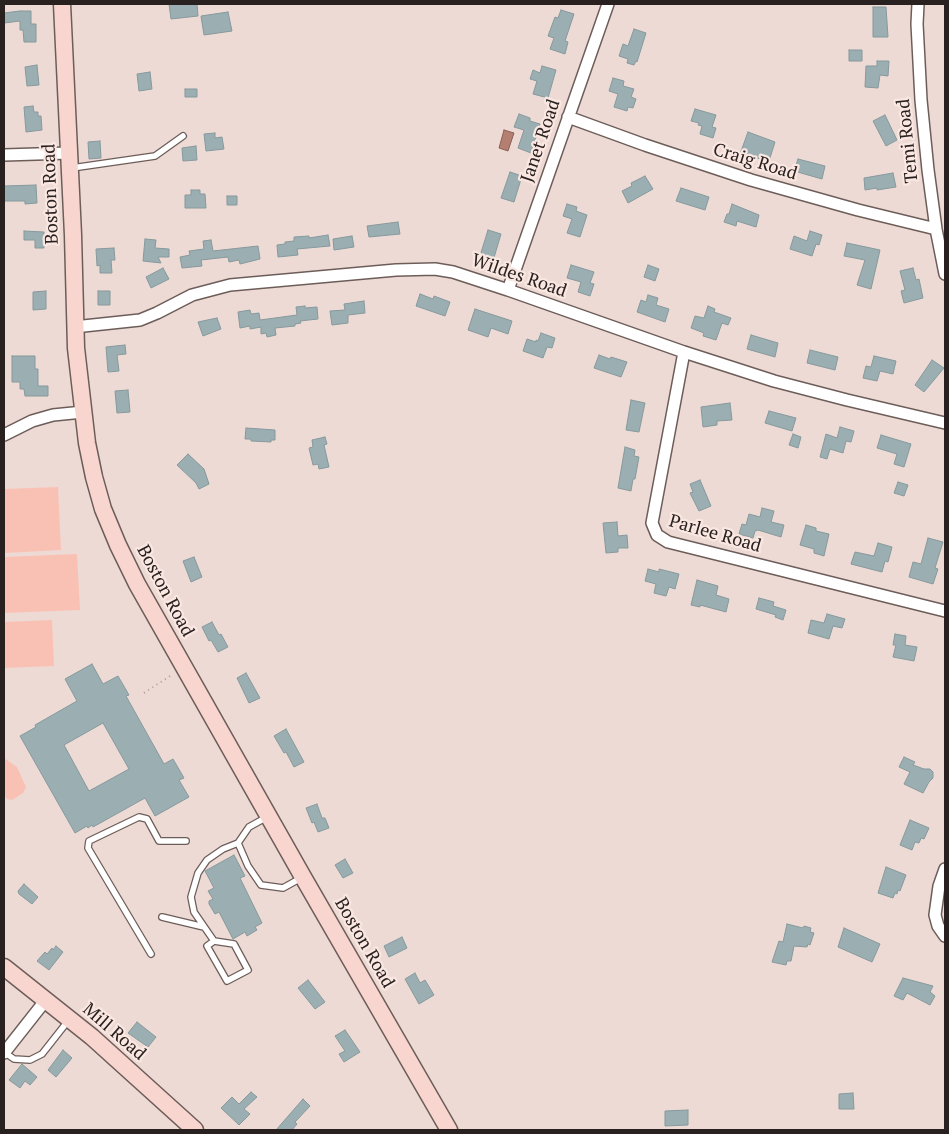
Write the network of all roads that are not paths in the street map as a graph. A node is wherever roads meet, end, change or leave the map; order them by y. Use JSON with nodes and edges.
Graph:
{"nodes":[{"id":1,"x":62,"y":4,"type":"edge"},
{"id":2,"x":608,"y":4,"type":"edge"},
{"id":3,"x":918,"y":4,"type":"edge"},
{"id":4,"x":568,"y":117,"type":"junction"},
{"id":5,"x":183,"y":136,"type":"dead end"},
{"id":6,"x":4,"y":155,"type":"edge"},
{"id":7,"x":70,"y":161,"type":"junction"},
{"id":8,"x":936,"y":229,"type":"junction"},
{"id":9,"x":945,"y":274,"type":"edge"},
{"id":10,"x":508,"y":290,"type":"junction"},
{"id":11,"x":74,"y":327,"type":"junction"},
{"id":12,"x":684,"y":352,"type":"junction"},
{"id":13,"x":83,"y":412,"type":"junction"},
{"id":14,"x":945,"y":423,"type":"edge"},
{"id":15,"x":4,"y":435,"type":"edge"},
{"id":16,"x":945,"y":611,"type":"edge"},
{"id":17,"x":269,"y":816,"type":"junction"},
{"id":18,"x":186,"y":841,"type":"dead end"},
{"id":19,"x":238,"y":843,"type":"junction"},
{"id":20,"x":945,"y":869,"type":"edge"},
{"id":21,"x":303,"y":877,"type":"junction"},
{"id":22,"x":162,"y":917,"type":"dead end"},
{"id":23,"x":204,"y":927,"type":"junction"},
{"id":24,"x":945,"y":936,"type":"edge"},
{"id":25,"x":214,"y":942,"type":"junction"},
{"id":26,"x":151,"y":954,"type":"dead end"},
{"id":27,"x":4,"y":967,"type":"edge"},
{"id":28,"x":45,"y":1001,"type":"junction"},
{"id":29,"x":70,"y":1020,"type":"junction"},
{"id":30,"x":4,"y":1053,"type":"edge"},
{"id":31,"x":195,"y":1130,"type":"edge"},
{"id":32,"x":449,"y":1130,"type":"edge"}],
"edges":[{"from":1,"to":7,"type":"main road","name":"Boston Road"},
{"from":2,"to":4,"type":"street","name":"Janet Road"},
{"from":3,"to":8,"type":"street","name":"Temi Road"},
{"from":4,"to":8,"type":"street","name":"Craig Road"},
{"from":4,"to":10,"type":"street","name":"Janet Road"},
{"from":5,"to":7,"type":"lane"},
{"from":6,"to":7,"type":"street"},
{"from":7,"to":11,"type":"main road","name":"Boston Road"},
{"from":8,"to":9,"type":"street","name":"Temi Road"},
{"from":10,"to":11,"type":"street","name":"Wildes Road"},
{"from":10,"to":12,"type":"street","name":"Wildes Road"},
{"from":11,"to":13,"type":"main road","name":"Boston Road"},
{"from":12,"to":14,"type":"street","name":"Wildes Road"},
{"from":12,"to":16,"type":"street","name":"Parlee Road"},
{"from":13,"to":15,"type":"street"},
{"from":13,"to":17,"type":"main road","name":"Boston Road"},
{"from":17,"to":19,"type":"lane"},
{"from":17,"to":21,"type":"main road","name":"Boston Road"},
{"from":18,"to":26,"type":"lane"},
{"from":19,"to":21,"type":"lane"},
{"from":19,"to":23,"type":"lane"},
{"from":20,"to":24,"type":"street"},
{"from":21,"to":32,"type":"main road","name":"Boston Road"},
{"from":22,"to":23,"type":"lane"},
{"from":23,"to":25,"type":"lane"},
{"from":25,"to":25,"type":"lane"},
{"from":27,"to":28,"type":"main road","name":"Mill Road"},
{"from":28,"to":29,"type":"main road","name":"Mill Road"},
{"from":28,"to":30,"type":"street"},
{"from":29,"to":30,"type":"lane"},
{"from":29,"to":31,"type":"main road","name":"Mill Road"}]}
